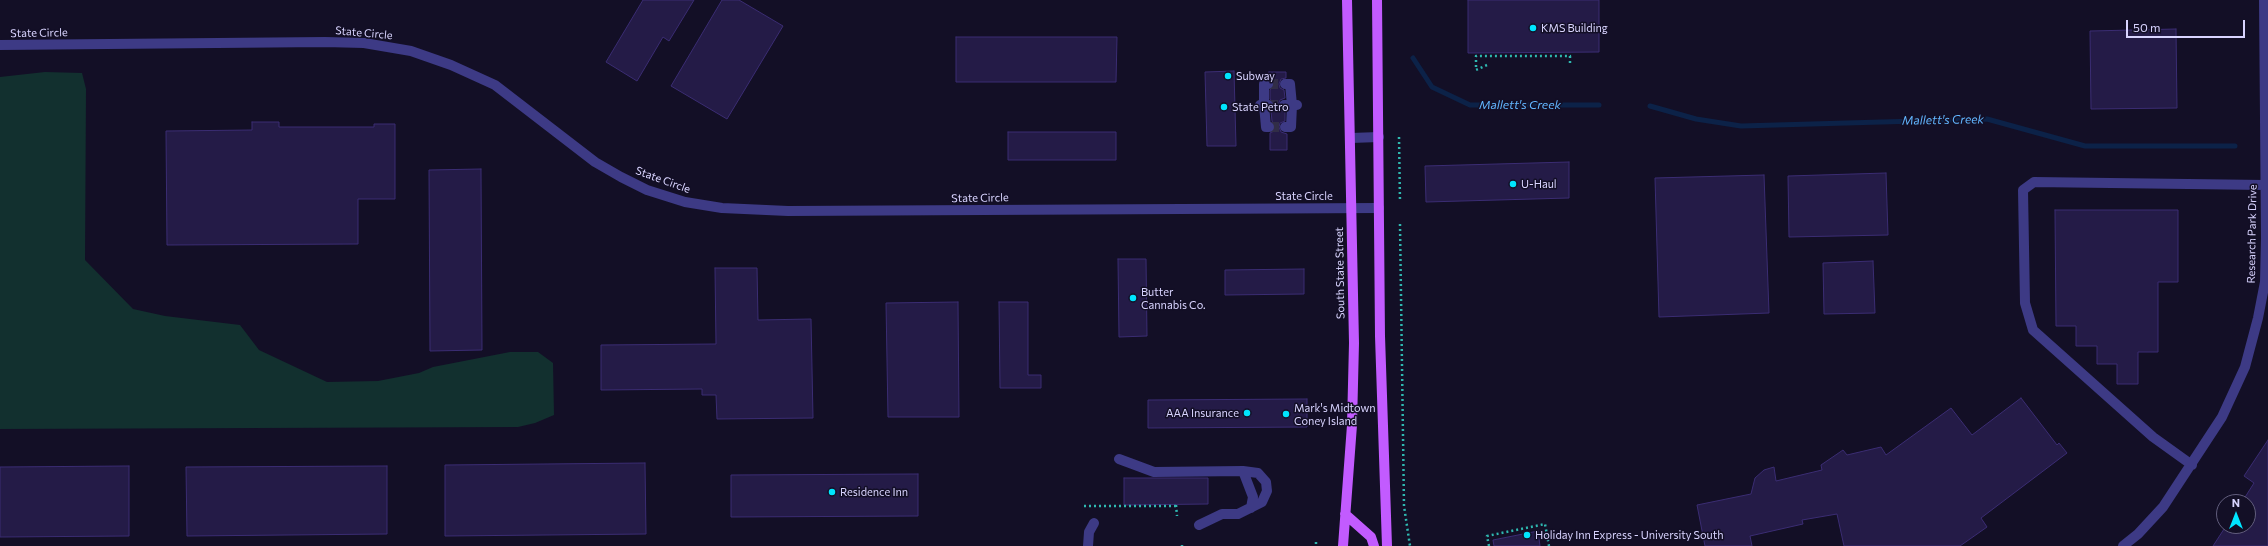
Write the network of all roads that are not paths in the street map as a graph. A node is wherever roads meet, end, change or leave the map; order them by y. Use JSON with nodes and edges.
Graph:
{"nodes":[{"id":1,"x":1347,"y":0,"type":"edge"},
{"id":2,"x":1377,"y":0,"type":"edge"},
{"id":3,"x":2264,"y":0,"type":"edge"},
{"id":4,"x":0,"y":45,"type":"edge"},
{"id":5,"x":1268,"y":84,"type":"dead end"},
{"id":6,"x":1285,"y":84,"type":"dead end"},
{"id":7,"x":1269,"y":127,"type":"dead end"},
{"id":8,"x":1285,"y":127,"type":"dead end"},
{"id":9,"x":1379,"y":137,"type":"junction"},
{"id":10,"x":1351,"y":138,"type":"junction"},
{"id":11,"x":2265,"y":185,"type":"junction"},
{"id":12,"x":1350,"y":208,"type":"junction"},
{"id":13,"x":1379,"y":208,"type":"junction"},
{"id":14,"x":1119,"y":459,"type":"dead end"},
{"id":15,"x":2192,"y":465,"type":"junction"},
{"id":16,"x":1243,"y":471,"type":"junction"},
{"id":17,"x":1251,"y":508,"type":"junction"},
{"id":18,"x":1345,"y":514,"type":"junction"},
{"id":19,"x":1094,"y":523,"type":"dead end"},
{"id":20,"x":1199,"y":525,"type":"dead end"},
{"id":21,"x":1088,"y":546,"type":"edge"},
{"id":22,"x":1343,"y":546,"type":"edge"},
{"id":23,"x":1374,"y":546,"type":"edge"},
{"id":24,"x":1387,"y":546,"type":"edge"},
{"id":25,"x":2123,"y":546,"type":"edge"}],
"edges":[{"from":1,"to":10,"type":"main road","name":"South State Street"},
{"from":2,"to":9,"type":"main road"},
{"from":3,"to":11,"type":"street","name":"Research Park Drive"},
{"from":4,"to":12,"type":"street","name":"State Circle"},
{"from":5,"to":7,"type":"street"},
{"from":6,"to":8,"type":"street"},
{"from":9,"to":10,"type":"street"},
{"from":9,"to":13,"type":"main road"},
{"from":10,"to":12,"type":"main road","name":"South State Street"},
{"from":11,"to":15,"type":"street","name":"Research Park Drive"},
{"from":11,"to":15,"type":"street"},
{"from":12,"to":13,"type":"street","name":"State Circle"},
{"from":12,"to":18,"type":"main road","name":"South State Street"},
{"from":13,"to":24,"type":"main road"},
{"from":14,"to":16,"type":"street"},
{"from":15,"to":25,"type":"street","name":"Research Park Drive"},
{"from":16,"to":17,"type":"street"},
{"from":16,"to":17,"type":"street"},
{"from":17,"to":20,"type":"street"},
{"from":18,"to":22,"type":"main road","name":"South State Street"},
{"from":18,"to":23,"type":"main road"},
{"from":19,"to":21,"type":"street"}]}
